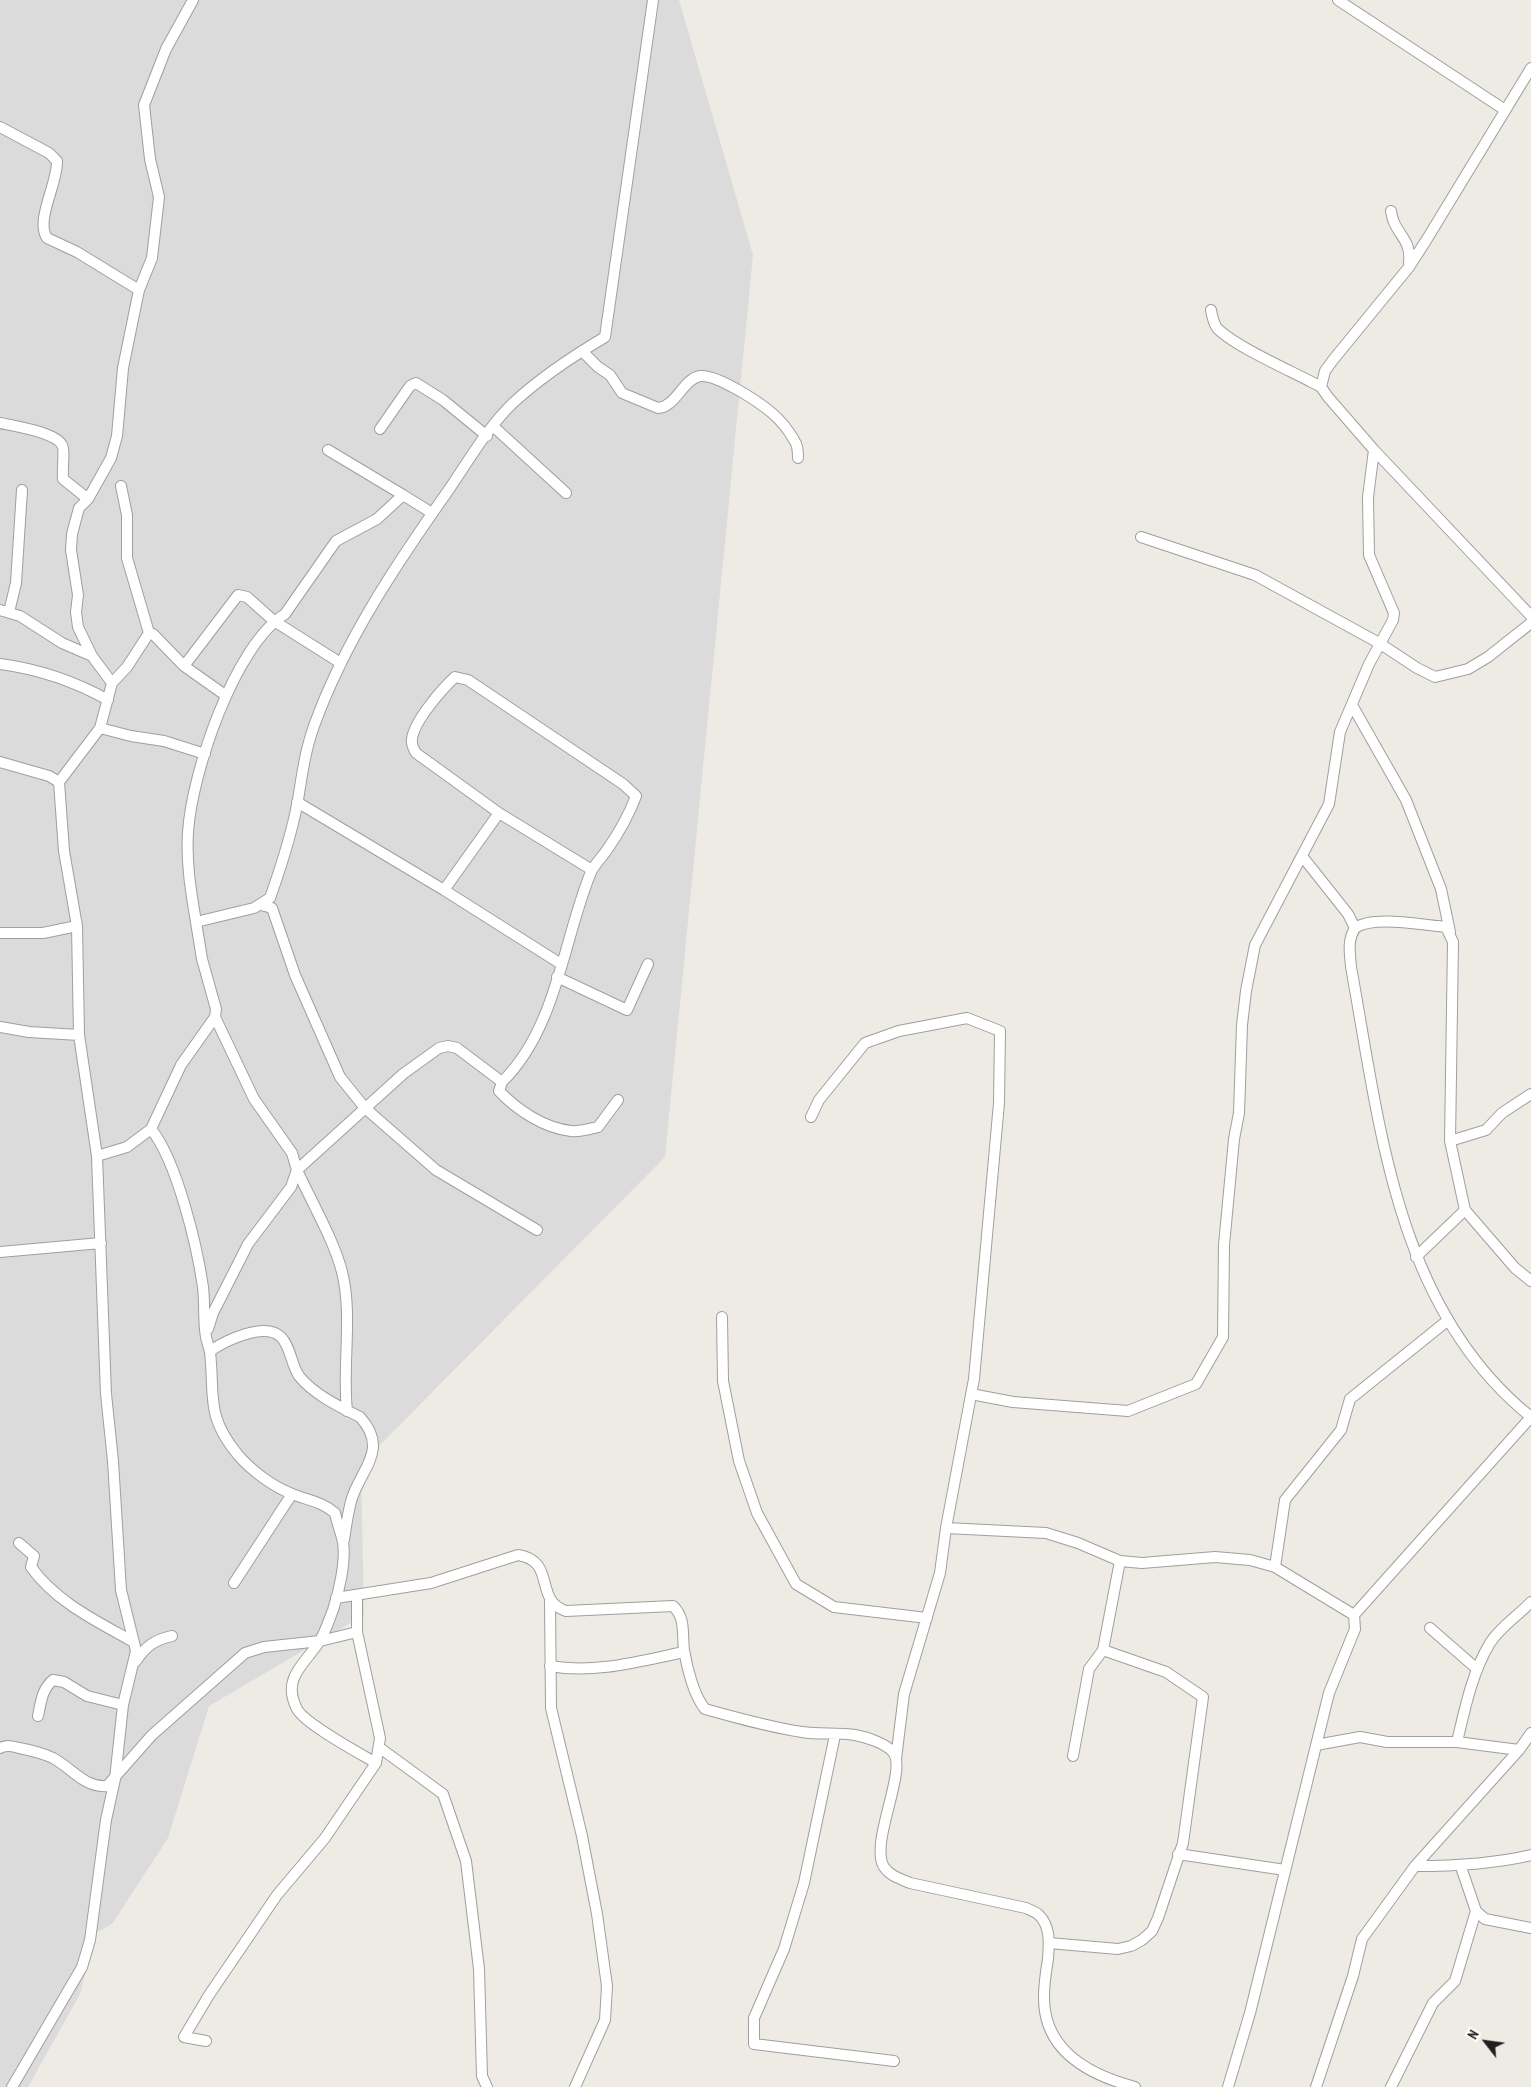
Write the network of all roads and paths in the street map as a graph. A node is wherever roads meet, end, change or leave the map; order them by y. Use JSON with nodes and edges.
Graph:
{"nodes":[{"id":1,"x":193,"y":0,"type":"edge"},
{"id":2,"x":653,"y":0,"type":"edge"},
{"id":3,"x":1338,"y":0,"type":"edge"},
{"id":4,"x":1531,"y":68,"type":"edge"},
{"id":5,"x":1505,"y":110,"type":"junction"},
{"id":6,"x":0,"y":127,"type":"edge"},
{"id":7,"x":1391,"y":212,"type":"dead end"},
{"id":8,"x":1408,"y":267,"type":"junction"},
{"id":9,"x":139,"y":290,"type":"junction"},
{"id":10,"x":1211,"y":310,"type":"dead end"},
{"id":11,"x":582,"y":351,"type":"junction"},
{"id":12,"x":1321,"y":387,"type":"junction"},
{"id":13,"x":0,"y":423,"type":"edge"},
{"id":14,"x":494,"y":427,"type":"junction"},
{"id":15,"x":380,"y":429,"type":"dead end"},
{"id":16,"x":487,"y":436,"type":"junction"},
{"id":17,"x":328,"y":450,"type":"dead end"},
{"id":18,"x":1374,"y":450,"type":"junction"},
{"id":19,"x":798,"y":458,"type":"dead end"},
{"id":20,"x":122,"y":486,"type":"dead end"},
{"id":21,"x":22,"y":490,"type":"dead end"},
{"id":22,"x":566,"y":493,"type":"dead end"},
{"id":23,"x":404,"y":495,"type":"junction"},
{"id":24,"x":88,"y":499,"type":"junction"},
{"id":25,"x":432,"y":513,"type":"junction"},
{"id":26,"x":1141,"y":537,"type":"dead end"},
{"id":27,"x":4,"y":611,"type":"edge"},
{"id":28,"x":1531,"y":616,"type":"edge"},
{"id":29,"x":274,"y":621,"type":"junction"},
{"id":30,"x":1531,"y":623,"type":"edge"},
{"id":31,"x":149,"y":633,"type":"junction"},
{"id":32,"x":1379,"y":643,"type":"junction"},
{"id":33,"x":92,"y":656,"type":"junction"},
{"id":34,"x":339,"y":662,"type":"junction"},
{"id":35,"x":0,"y":664,"type":"edge"},
{"id":36,"x":184,"y":666,"type":"junction"},
{"id":37,"x":112,"y":683,"type":"junction"},
{"id":38,"x":225,"y":695,"type":"junction"},
{"id":39,"x":108,"y":700,"type":"junction"},
{"id":40,"x":1352,"y":705,"type":"junction"},
{"id":41,"x":100,"y":728,"type":"junction"},
{"id":42,"x":205,"y":754,"type":"junction"},
{"id":43,"x":0,"y":762,"type":"edge"},
{"id":44,"x":59,"y":782,"type":"junction"},
{"id":45,"x":297,"y":802,"type":"junction"},
{"id":46,"x":499,"y":813,"type":"junction"},
{"id":47,"x":1302,"y":856,"type":"junction"},
{"id":48,"x":592,"y":870,"type":"junction"},
{"id":49,"x":444,"y":890,"type":"junction"},
{"id":50,"x":261,"y":905,"type":"junction"},
{"id":51,"x":196,"y":922,"type":"junction"},
{"id":52,"x":77,"y":926,"type":"junction"},
{"id":53,"x":1355,"y":928,"type":"junction"},
{"id":54,"x":1450,"y":932,"type":"junction"},
{"id":55,"x":0,"y":933,"type":"edge"},
{"id":56,"x":561,"y":964,"type":"junction"},
{"id":57,"x":648,"y":964,"type":"dead end"},
{"id":58,"x":557,"y":977,"type":"junction"},
{"id":59,"x":215,"y":1017,"type":"junction"},
{"id":60,"x":0,"y":1027,"type":"edge"},
{"id":61,"x":79,"y":1035,"type":"junction"},
{"id":62,"x":502,"y":1082,"type":"junction"},
{"id":63,"x":1531,"y":1094,"type":"edge"},
{"id":64,"x":618,"y":1100,"type":"dead end"},
{"id":65,"x":365,"y":1108,"type":"junction"},
{"id":66,"x":811,"y":1118,"type":"dead end"},
{"id":67,"x":151,"y":1130,"type":"junction"},
{"id":68,"x":1450,"y":1141,"type":"junction"},
{"id":69,"x":97,"y":1156,"type":"junction"},
{"id":70,"x":296,"y":1170,"type":"junction"},
{"id":71,"x":1465,"y":1210,"type":"junction"},
{"id":72,"x":536,"y":1230,"type":"dead end"},
{"id":73,"x":101,"y":1243,"type":"junction"},
{"id":74,"x":0,"y":1252,"type":"edge"},
{"id":75,"x":1416,"y":1257,"type":"junction"},
{"id":76,"x":1531,"y":1281,"type":"edge"},
{"id":77,"x":722,"y":1317,"type":"dead end"},
{"id":78,"x":1447,"y":1321,"type":"junction"},
{"id":79,"x":206,"y":1337,"type":"junction"},
{"id":80,"x":210,"y":1351,"type":"junction"},
{"id":81,"x":971,"y":1394,"type":"junction"},
{"id":82,"x":347,"y":1411,"type":"junction"},
{"id":83,"x":1531,"y":1417,"type":"edge"},
{"id":84,"x":292,"y":1494,"type":"junction"},
{"id":85,"x":946,"y":1528,"type":"junction"},
{"id":86,"x":19,"y":1544,"type":"dead end"},
{"id":87,"x":343,"y":1544,"type":"junction"},
{"id":88,"x":1120,"y":1561,"type":"junction"},
{"id":89,"x":1275,"y":1567,"type":"junction"},
{"id":90,"x":234,"y":1583,"type":"dead end"},
{"id":91,"x":358,"y":1595,"type":"junction"},
{"id":92,"x":336,"y":1598,"type":"junction"},
{"id":93,"x":550,"y":1601,"type":"junction"},
{"id":94,"x":1531,"y":1602,"type":"edge"},
{"id":95,"x":1354,"y":1615,"type":"junction"},
{"id":96,"x":927,"y":1618,"type":"junction"},
{"id":97,"x":1430,"y":1628,"type":"dead end"},
{"id":98,"x":357,"y":1632,"type":"junction"},
{"id":99,"x":172,"y":1636,"type":"dead end"},
{"id":100,"x":132,"y":1641,"type":"junction"},
{"id":101,"x":320,"y":1642,"type":"junction"},
{"id":102,"x":1103,"y":1650,"type":"junction"},
{"id":103,"x":684,"y":1652,"type":"junction"},
{"id":104,"x":135,"y":1662,"type":"junction"},
{"id":105,"x":550,"y":1666,"type":"junction"},
{"id":106,"x":1477,"y":1669,"type":"junction"},
{"id":107,"x":123,"y":1705,"type":"junction"},
{"id":108,"x":38,"y":1716,"type":"dead end"},
{"id":109,"x":1531,"y":1732,"type":"edge"},
{"id":110,"x":835,"y":1735,"type":"junction"},
{"id":111,"x":1457,"y":1742,"type":"junction"},
{"id":112,"x":1316,"y":1746,"type":"junction"},
{"id":113,"x":0,"y":1748,"type":"edge"},
{"id":114,"x":380,"y":1748,"type":"junction"},
{"id":115,"x":1519,"y":1750,"type":"junction"},
{"id":116,"x":1073,"y":1756,"type":"dead end"},
{"id":117,"x":896,"y":1759,"type":"junction"},
{"id":118,"x":376,"y":1763,"type":"junction"},
{"id":119,"x":115,"y":1779,"type":"junction"},
{"id":120,"x":1178,"y":1854,"type":"junction"},
{"id":121,"x":1531,"y":1855,"type":"edge"},
{"id":122,"x":1415,"y":1866,"type":"junction"},
{"id":123,"x":1461,"y":1866,"type":"junction"},
{"id":124,"x":1284,"y":1870,"type":"junction"},
{"id":125,"x":1476,"y":1911,"type":"junction"},
{"id":126,"x":1531,"y":1928,"type":"edge"},
{"id":127,"x":1049,"y":1943,"type":"junction"},
{"id":128,"x":206,"y":2041,"type":"dead end"},
{"id":129,"x":894,"y":2062,"type":"dead end"},
{"id":130,"x":12,"y":2087,"type":"edge"},
{"id":131,"x":488,"y":2087,"type":"edge"},
{"id":132,"x":575,"y":2087,"type":"edge"},
{"id":133,"x":1135,"y":2087,"type":"edge"},
{"id":134,"x":1228,"y":2087,"type":"edge"},
{"id":135,"x":1316,"y":2087,"type":"edge"},
{"id":136,"x":1391,"y":2087,"type":"edge"}],
"edges":[{"from":1,"to":9,"type":"street"},
{"from":2,"to":11,"type":"street"},
{"from":3,"to":5,"type":"street"},
{"from":4,"to":5,"type":"street"},
{"from":5,"to":8,"type":"street"},
{"from":6,"to":9,"type":"street"},
{"from":7,"to":8,"type":"street"},
{"from":8,"to":12,"type":"street"},
{"from":9,"to":24,"type":"street"},
{"from":10,"to":12,"type":"street"},
{"from":11,"to":14,"type":"street"},
{"from":11,"to":19,"type":"street"},
{"from":12,"to":18,"type":"street"},
{"from":13,"to":24,"type":"street"},
{"from":14,"to":16,"type":"street"},
{"from":14,"to":22,"type":"street"},
{"from":15,"to":16,"type":"street"},
{"from":16,"to":25,"type":"street"},
{"from":17,"to":23,"type":"street"},
{"from":18,"to":28,"type":"street"},
{"from":18,"to":32,"type":"street"},
{"from":20,"to":31,"type":"street"},
{"from":21,"to":27,"type":"street"},
{"from":23,"to":25,"type":"street"},
{"from":23,"to":29,"type":"street"},
{"from":24,"to":33,"type":"street"},
{"from":25,"to":34,"type":"street"},
{"from":26,"to":32,"type":"street"},
{"from":27,"to":33,"type":"street"},
{"from":29,"to":34,"type":"street"},
{"from":29,"to":36,"type":"street"},
{"from":29,"to":38,"type":"street"},
{"from":30,"to":32,"type":"street"},
{"from":31,"to":36,"type":"street"},
{"from":31,"to":37,"type":"street"},
{"from":32,"to":40,"type":"street"},
{"from":33,"to":37,"type":"street"},
{"from":34,"to":45,"type":"street"},
{"from":35,"to":39,"type":"street"},
{"from":36,"to":38,"type":"street"},
{"from":37,"to":39,"type":"street"},
{"from":38,"to":42,"type":"street"},
{"from":39,"to":41,"type":"street"},
{"from":40,"to":47,"type":"street"},
{"from":40,"to":54,"type":"street"},
{"from":41,"to":42,"type":"street"},
{"from":41,"to":44,"type":"street"},
{"from":42,"to":51,"type":"street"},
{"from":43,"to":44,"type":"street"},
{"from":44,"to":52,"type":"street"},
{"from":45,"to":49,"type":"street"},
{"from":45,"to":50,"type":"street"},
{"from":46,"to":48,"type":"street"},
{"from":46,"to":48,"type":"street"},
{"from":46,"to":49,"type":"street"},
{"from":47,"to":53,"type":"street"},
{"from":47,"to":81,"type":"street"},
{"from":48,"to":56,"type":"street"},
{"from":49,"to":56,"type":"street"},
{"from":50,"to":51,"type":"street"},
{"from":50,"to":65,"type":"street"},
{"from":51,"to":59,"type":"street"},
{"from":52,"to":55,"type":"street"},
{"from":52,"to":61,"type":"street"},
{"from":53,"to":54,"type":"street"},
{"from":53,"to":75,"type":"street"},
{"from":54,"to":68,"type":"street"},
{"from":56,"to":58,"type":"street"},
{"from":57,"to":58,"type":"street"},
{"from":58,"to":62,"type":"street"},
{"from":59,"to":67,"type":"street"},
{"from":59,"to":70,"type":"street"},
{"from":60,"to":61,"type":"street"},
{"from":61,"to":69,"type":"street"},
{"from":62,"to":64,"type":"street"},
{"from":62,"to":65,"type":"street"},
{"from":63,"to":68,"type":"street"},
{"from":65,"to":70,"type":"street"},
{"from":65,"to":72,"type":"street"},
{"from":66,"to":81,"type":"street"},
{"from":67,"to":69,"type":"street"},
{"from":67,"to":79,"type":"street"},
{"from":68,"to":71,"type":"street"},
{"from":69,"to":73,"type":"street"},
{"from":70,"to":79,"type":"street"},
{"from":70,"to":82,"type":"street"},
{"from":71,"to":75,"type":"street"},
{"from":71,"to":76,"type":"street"},
{"from":73,"to":74,"type":"street"},
{"from":73,"to":100,"type":"street"},
{"from":75,"to":78,"type":"street"},
{"from":77,"to":96,"type":"street"},
{"from":78,"to":83,"type":"street"},
{"from":78,"to":89,"type":"street"},
{"from":79,"to":80,"type":"street"},
{"from":80,"to":82,"type":"street"},
{"from":80,"to":84,"type":"street"},
{"from":81,"to":85,"type":"street"},
{"from":82,"to":87,"type":"street"},
{"from":83,"to":95,"type":"street"},
{"from":84,"to":87,"type":"street"},
{"from":84,"to":90,"type":"street"},
{"from":85,"to":88,"type":"street"},
{"from":85,"to":96,"type":"street"},
{"from":86,"to":100,"type":"street"},
{"from":87,"to":92,"type":"street"},
{"from":88,"to":89,"type":"street"},
{"from":88,"to":102,"type":"street"},
{"from":89,"to":95,"type":"street"},
{"from":91,"to":92,"type":"street"},
{"from":91,"to":93,"type":"street"},
{"from":91,"to":98,"type":"street"},
{"from":92,"to":101,"type":"street"},
{"from":93,"to":103,"type":"street"},
{"from":93,"to":105,"type":"street"},
{"from":94,"to":106,"type":"street"},
{"from":95,"to":112,"type":"street"},
{"from":96,"to":117,"type":"street"},
{"from":97,"to":106,"type":"street"},
{"from":98,"to":101,"type":"street"},
{"from":98,"to":114,"type":"street"},
{"from":99,"to":104,"type":"street"},
{"from":100,"to":104,"type":"street"},
{"from":101,"to":118,"type":"street"},
{"from":101,"to":119,"type":"street"},
{"from":102,"to":116,"type":"street"},
{"from":102,"to":120,"type":"street"},
{"from":103,"to":105,"type":"street"},
{"from":103,"to":110,"type":"street"},
{"from":104,"to":107,"type":"street"},
{"from":105,"to":132,"type":"street"},
{"from":106,"to":111,"type":"street"},
{"from":107,"to":108,"type":"street"},
{"from":107,"to":119,"type":"street"},
{"from":109,"to":115,"type":"street"},
{"from":110,"to":117,"type":"street"},
{"from":110,"to":129,"type":"street"},
{"from":111,"to":112,"type":"street"},
{"from":111,"to":115,"type":"street"},
{"from":112,"to":124,"type":"street"},
{"from":113,"to":119,"type":"street"},
{"from":114,"to":118,"type":"street"},
{"from":114,"to":131,"type":"street"},
{"from":115,"to":122,"type":"street"},
{"from":117,"to":127,"type":"street"},
{"from":118,"to":128,"type":"street"},
{"from":119,"to":130,"type":"street"},
{"from":120,"to":124,"type":"street"},
{"from":120,"to":127,"type":"street"},
{"from":121,"to":123,"type":"street"},
{"from":122,"to":123,"type":"street"},
{"from":122,"to":135,"type":"street"},
{"from":123,"to":125,"type":"street"},
{"from":124,"to":134,"type":"street"},
{"from":125,"to":126,"type":"street"},
{"from":125,"to":136,"type":"street"},
{"from":127,"to":133,"type":"street"}]}
